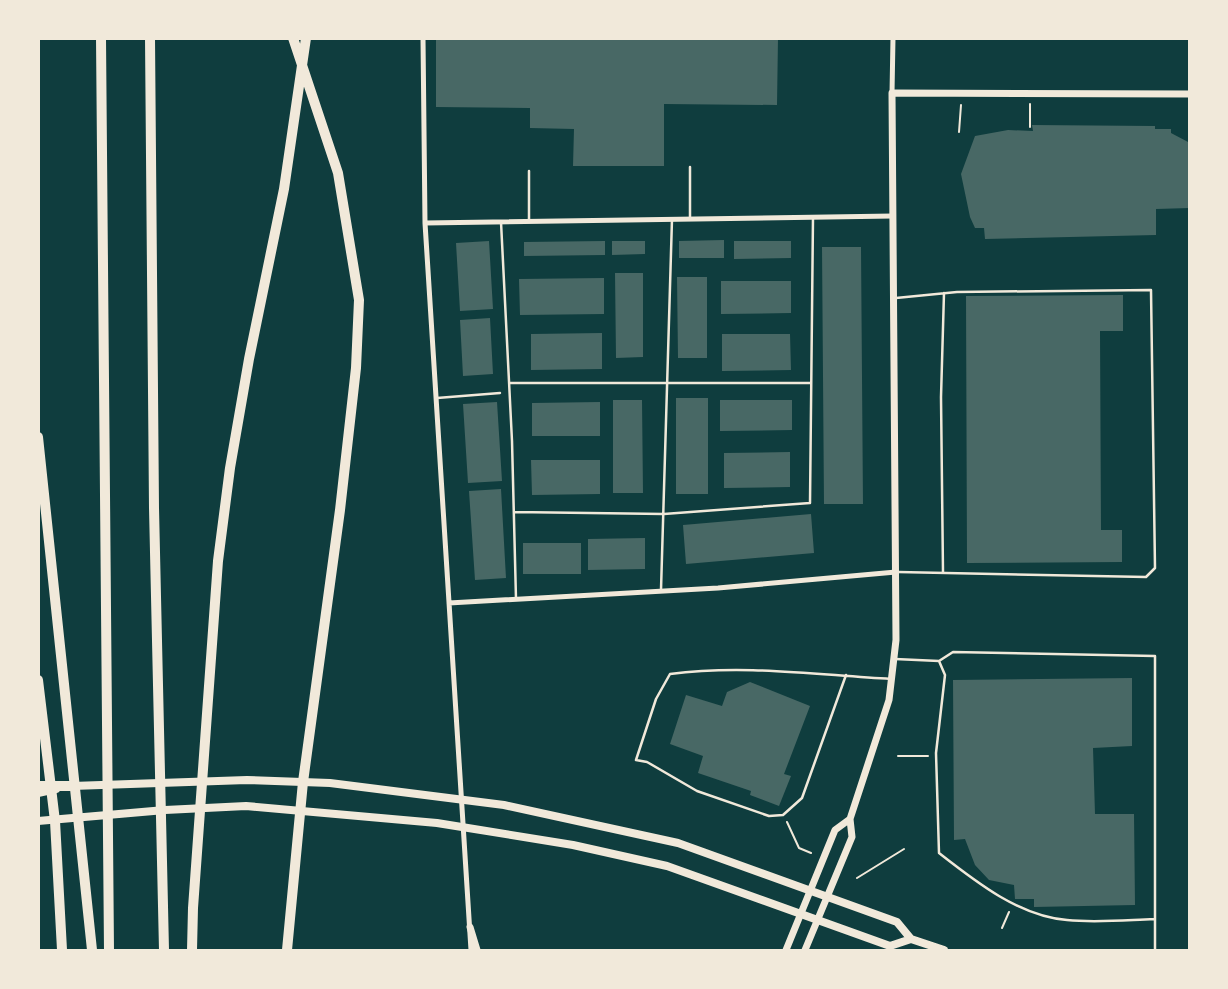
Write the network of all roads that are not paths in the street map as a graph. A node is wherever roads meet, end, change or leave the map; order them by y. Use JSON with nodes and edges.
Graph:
{"nodes":[{"id":1,"x":101,"y":38,"type":"edge"},
{"id":2,"x":150,"y":38,"type":"edge"},
{"id":3,"x":293,"y":38,"type":"edge"},
{"id":4,"x":306,"y":38,"type":"edge"},
{"id":5,"x":423,"y":38,"type":"edge"},
{"id":6,"x":893,"y":38,"type":"edge"},
{"id":7,"x":892,"y":93,"type":"junction"},
{"id":8,"x":1189,"y":94,"type":"edge"},
{"id":9,"x":691,"y":167,"type":"dead end"},
{"id":10,"x":529,"y":172,"type":"dead end"},
{"id":11,"x":894,"y":216,"type":"junction"},
{"id":12,"x":813,"y":217,"type":"junction"},
{"id":13,"x":672,"y":219,"type":"junction"},
{"id":14,"x":690,"y":219,"type":"junction"},
{"id":15,"x":529,"y":221,"type":"junction"},
{"id":16,"x":501,"y":222,"type":"junction"},
{"id":17,"x":425,"y":223,"type":"junction"},
{"id":18,"x":944,"y":293,"type":"junction"},
{"id":19,"x":892,"y":299,"type":"junction"},
{"id":20,"x":510,"y":383,"type":"junction"},
{"id":21,"x":668,"y":383,"type":"junction"},
{"id":22,"x":811,"y":383,"type":"junction"},
{"id":23,"x":500,"y":393,"type":"dead end"},
{"id":24,"x":434,"y":398,"type":"junction"},
{"id":25,"x":38,"y":437,"type":"edge"},
{"id":26,"x":514,"y":512,"type":"junction"},
{"id":27,"x":663,"y":514,"type":"junction"},
{"id":28,"x":897,"y":572,"type":"junction"},
{"id":29,"x":943,"y":572,"type":"junction"},
{"id":30,"x":661,"y":591,"type":"junction"},
{"id":31,"x":516,"y":599,"type":"junction"},
{"id":32,"x":449,"y":603,"type":"junction"},
{"id":33,"x":894,"y":659,"type":"junction"},
{"id":34,"x":939,"y":661,"type":"junction"},
{"id":35,"x":846,"y":675,"type":"junction"},
{"id":36,"x":891,"y":679,"type":"junction"},
{"id":37,"x":38,"y":680,"type":"edge"},
{"id":38,"x":303,"y":782,"type":"junction"},
{"id":39,"x":38,"y":786,"type":"edge"},
{"id":40,"x":71,"y":786,"type":"junction"},
{"id":41,"x":38,"y":793,"type":"edge"},
{"id":42,"x":300,"y":810,"type":"junction"},
{"id":43,"x":850,"y":819,"type":"junction"},
{"id":44,"x":38,"y":821,"type":"edge"},
{"id":45,"x":811,"y":892,"type":"junction"},
{"id":46,"x":828,"y":897,"type":"junction"},
{"id":47,"x":801,"y":915,"type":"junction"},
{"id":48,"x":1154,"y":919,"type":"junction"},
{"id":49,"x":818,"y":920,"type":"junction"},
{"id":50,"x":470,"y":928,"type":"junction"},
{"id":51,"x":911,"y":939,"type":"junction"},
{"id":52,"x":1154,"y":949,"type":"edge"},
{"id":53,"x":62,"y":950,"type":"edge"},
{"id":54,"x":92,"y":950,"type":"edge"},
{"id":55,"x":109,"y":950,"type":"edge"},
{"id":56,"x":164,"y":950,"type":"edge"},
{"id":57,"x":192,"y":950,"type":"edge"},
{"id":58,"x":287,"y":950,"type":"edge"},
{"id":59,"x":471,"y":950,"type":"edge"},
{"id":60,"x":477,"y":950,"type":"edge"},
{"id":61,"x":786,"y":950,"type":"edge"},
{"id":62,"x":805,"y":950,"type":"edge"},
{"id":63,"x":944,"y":950,"type":"edge"}],
"edges":[{"from":1,"to":55,"type":"highway"},
{"from":2,"to":56,"type":"highway"},
{"from":3,"to":38,"type":"highway"},
{"from":4,"to":57,"type":"highway"},
{"from":5,"to":17,"type":"street"},
{"from":6,"to":7,"type":"street"},
{"from":7,"to":8,"type":"street"},
{"from":7,"to":11,"type":"street"},
{"from":9,"to":14,"type":"lane"},
{"from":10,"to":15,"type":"lane"},
{"from":11,"to":12,"type":"street"},
{"from":11,"to":19,"type":"street"},
{"from":12,"to":14,"type":"street"},
{"from":12,"to":22,"type":"lane"},
{"from":13,"to":14,"type":"street"},
{"from":13,"to":15,"type":"street"},
{"from":13,"to":21,"type":"lane"},
{"from":15,"to":16,"type":"street"},
{"from":16,"to":17,"type":"street"},
{"from":16,"to":20,"type":"lane"},
{"from":17,"to":24,"type":"street"},
{"from":18,"to":19,"type":"lane"},
{"from":18,"to":29,"type":"lane"},
{"from":18,"to":29,"type":"lane"},
{"from":19,"to":28,"type":"street"},
{"from":20,"to":21,"type":"lane"},
{"from":20,"to":26,"type":"lane"},
{"from":21,"to":22,"type":"lane"},
{"from":21,"to":27,"type":"lane"},
{"from":22,"to":27,"type":"lane"},
{"from":23,"to":24,"type":"lane"},
{"from":24,"to":32,"type":"street"},
{"from":25,"to":54,"type":"highway"},
{"from":26,"to":27,"type":"lane"},
{"from":26,"to":31,"type":"lane"},
{"from":27,"to":30,"type":"lane"},
{"from":28,"to":29,"type":"lane"},
{"from":28,"to":30,"type":"street"},
{"from":28,"to":33,"type":"street"},
{"from":30,"to":31,"type":"street"},
{"from":31,"to":32,"type":"street"},
{"from":32,"to":50,"type":"street"},
{"from":33,"to":34,"type":"lane"},
{"from":33,"to":36,"type":"street"},
{"from":34,"to":48,"type":"lane"},
{"from":34,"to":48,"type":"lane"},
{"from":35,"to":35,"type":"lane"},
{"from":35,"to":36,"type":"lane"},
{"from":36,"to":43,"type":"street"},
{"from":37,"to":53,"type":"highway"},
{"from":38,"to":40,"type":"main road"},
{"from":38,"to":42,"type":"highway"},
{"from":38,"to":45,"type":"main road"},
{"from":39,"to":40,"type":"highway"},
{"from":40,"to":41,"type":"main road"},
{"from":42,"to":44,"type":"main road"},
{"from":42,"to":47,"type":"main road"},
{"from":42,"to":58,"type":"highway"},
{"from":43,"to":45,"type":"street"},
{"from":43,"to":46,"type":"street"},
{"from":45,"to":46,"type":"main road"},
{"from":45,"to":47,"type":"street"},
{"from":46,"to":49,"type":"street"},
{"from":46,"to":51,"type":"main road"},
{"from":47,"to":49,"type":"main road"},
{"from":47,"to":61,"type":"street"},
{"from":48,"to":52,"type":"lane"},
{"from":49,"to":51,"type":"main road"},
{"from":49,"to":62,"type":"street"},
{"from":50,"to":59,"type":"street"},
{"from":50,"to":60,"type":"street"},
{"from":51,"to":63,"type":"main road"}]}
